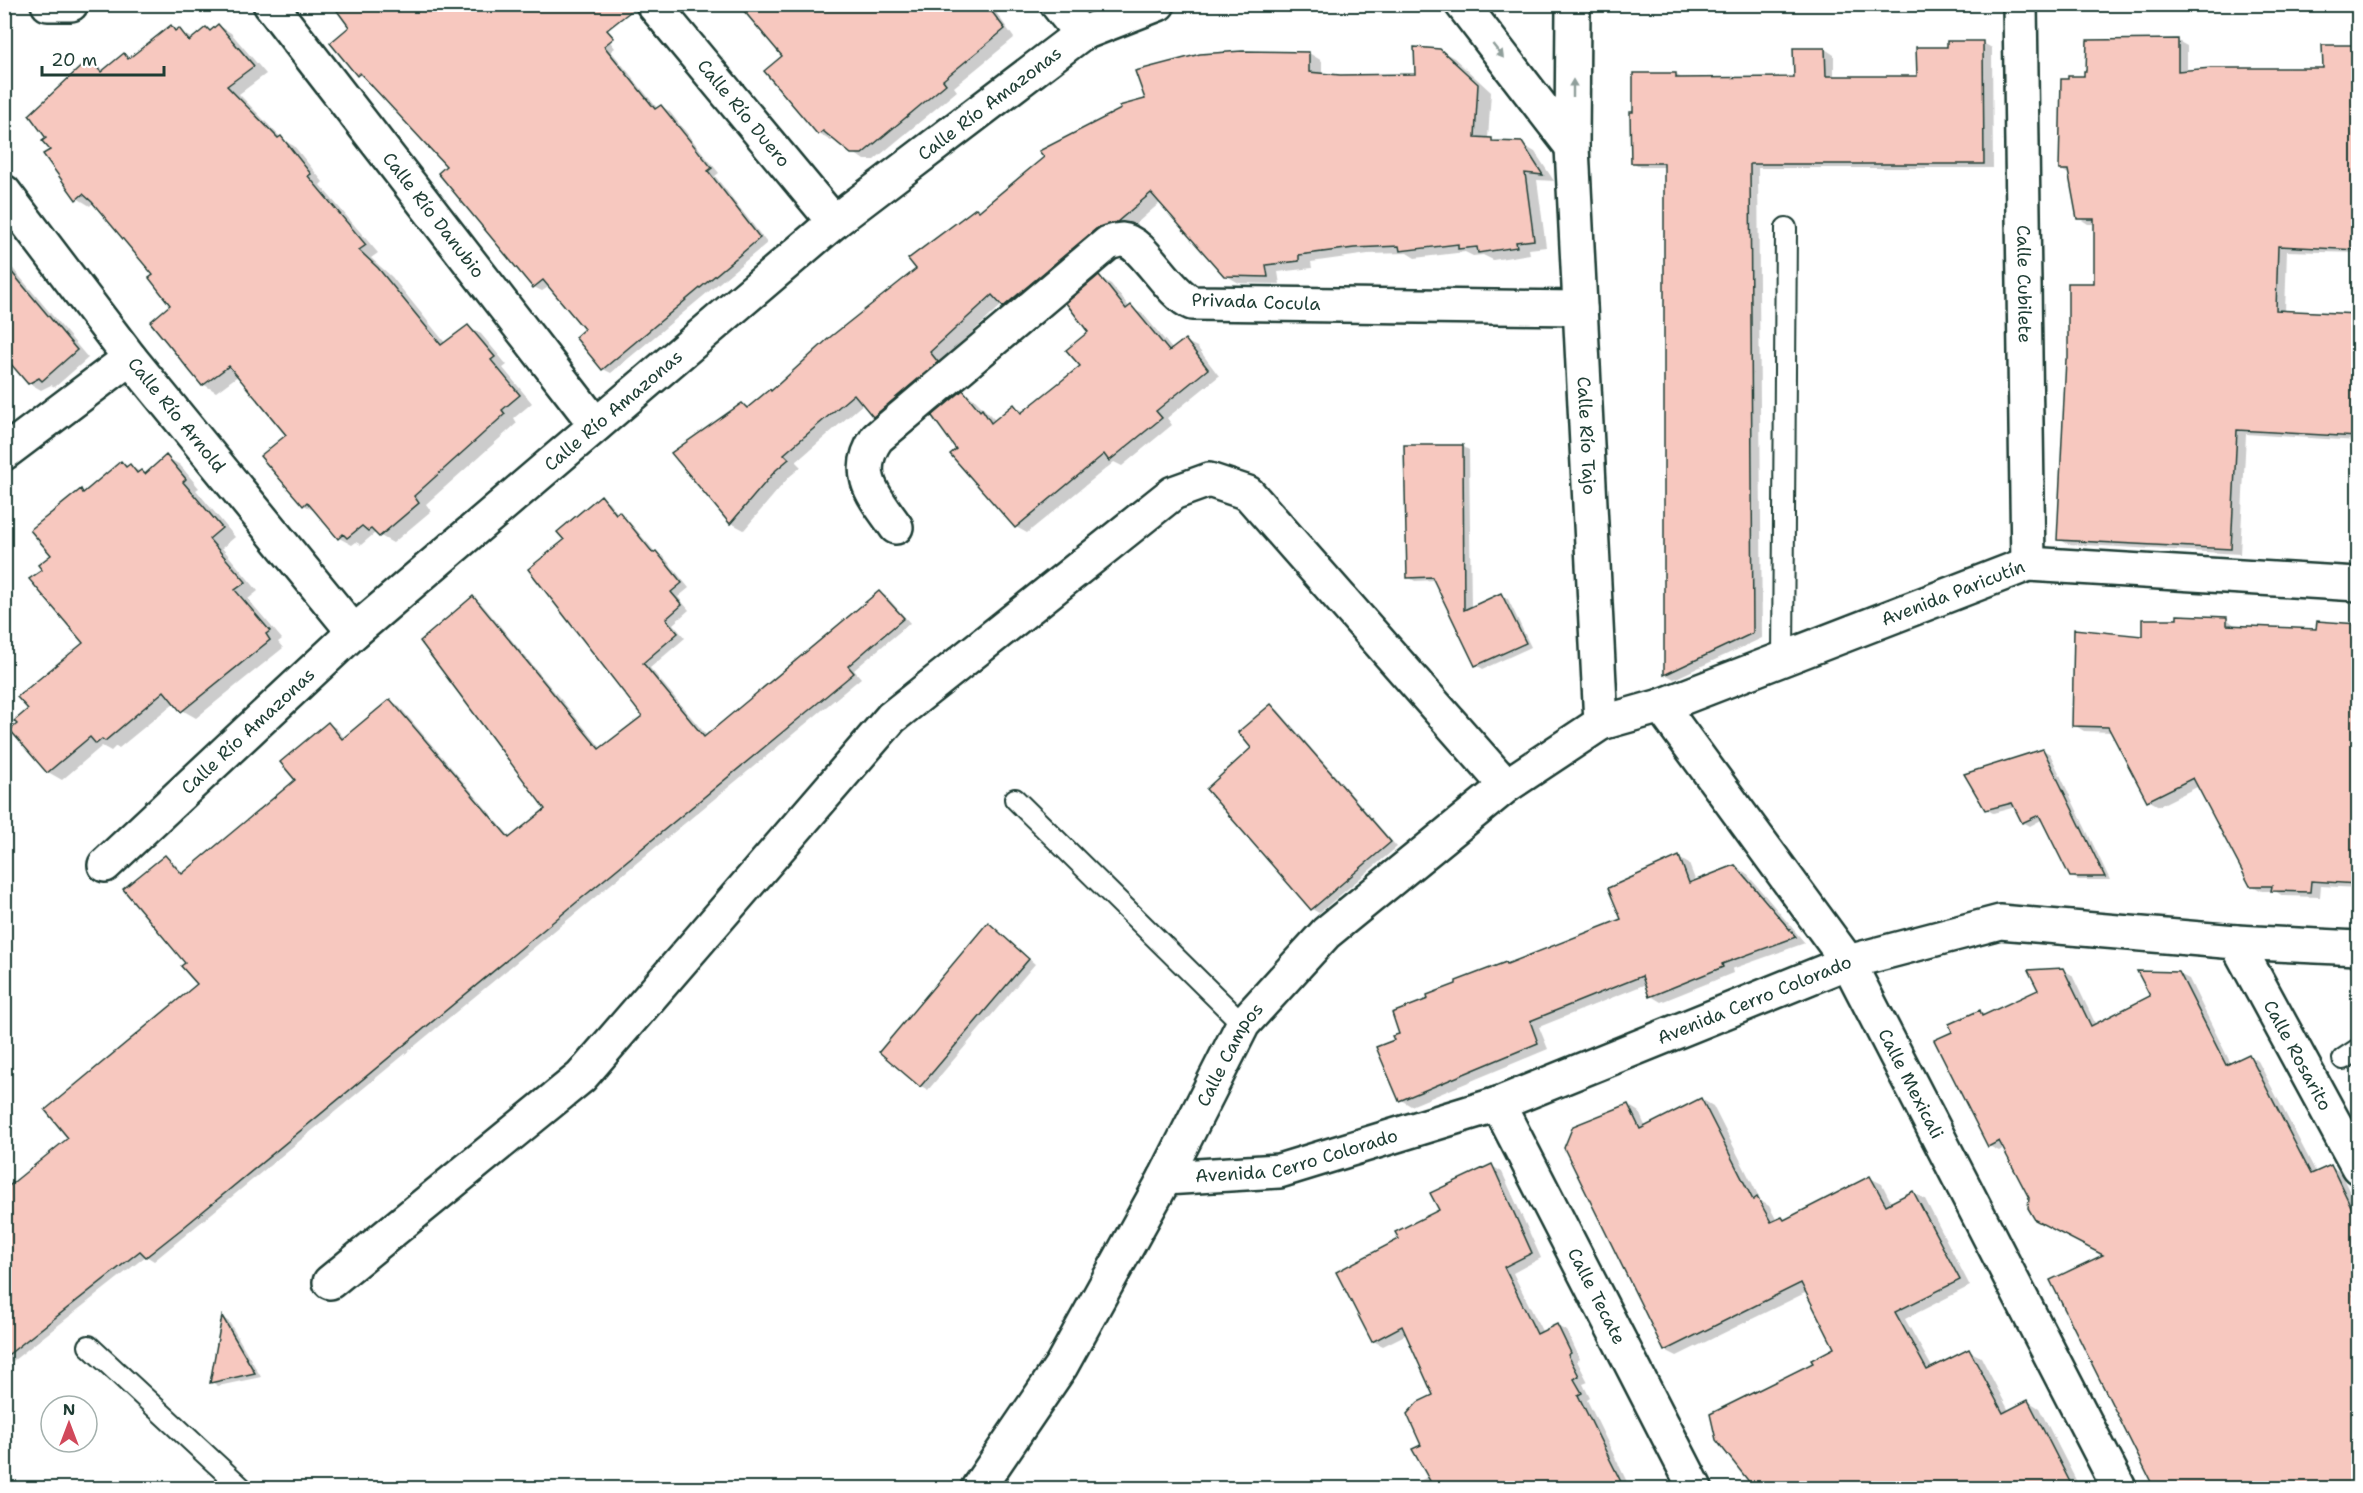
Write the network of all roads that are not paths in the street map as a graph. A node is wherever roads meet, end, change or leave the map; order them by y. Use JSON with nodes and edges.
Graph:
{"nodes":[{"id":1,"x":48,"y":4,"type":"edge"},
{"id":2,"x":71,"y":4,"type":"edge"},
{"id":3,"x":270,"y":4,"type":"edge"},
{"id":4,"x":653,"y":4,"type":"edge"},
{"id":5,"x":1057,"y":4,"type":"edge"},
{"id":6,"x":1158,"y":4,"type":"edge"},
{"id":7,"x":1462,"y":4,"type":"edge"},
{"id":8,"x":1573,"y":4,"type":"edge"},
{"id":9,"x":2020,"y":4,"type":"edge"},
{"id":10,"x":1081,"y":34,"type":"junction"},
{"id":11,"x":1572,"y":147,"type":"junction"},
{"id":12,"x":4,"y":192,"type":"edge"},
{"id":13,"x":834,"y":222,"type":"junction"},
{"id":14,"x":1786,"y":228,"type":"dead end"},
{"id":15,"x":1580,"y":308,"type":"junction"},
{"id":16,"x":130,"y":358,"type":"junction"},
{"id":17,"x":596,"y":425,"type":"junction"},
{"id":18,"x":4,"y":453,"type":"edge"},
{"id":19,"x":896,"y":527,"type":"dead end"},
{"id":20,"x":2028,"y":564,"type":"junction"},
{"id":21,"x":2358,"y":584,"type":"edge"},
{"id":22,"x":354,"y":632,"type":"junction"},
{"id":23,"x":1783,"y":659,"type":"junction"},
{"id":24,"x":1661,"y":706,"type":"junction"},
{"id":25,"x":1601,"y":723,"type":"junction"},
{"id":26,"x":1506,"y":786,"type":"junction"},
{"id":27,"x":1015,"y":798,"type":"dead end"},
{"id":28,"x":105,"y":865,"type":"dead end"},
{"id":29,"x":2236,"y":942,"type":"junction"},
{"id":30,"x":2358,"y":948,"type":"edge"},
{"id":31,"x":1848,"y":962,"type":"junction"},
{"id":32,"x":1243,"y":1024,"type":"junction"},
{"id":33,"x":1498,"y":1104,"type":"junction"},
{"id":34,"x":2358,"y":1167,"type":"edge"},
{"id":35,"x":1165,"y":1178,"type":"junction"},
{"id":36,"x":330,"y":1282,"type":"dead end"},
{"id":37,"x":89,"y":1346,"type":"dead end"},
{"id":38,"x":242,"y":1488,"type":"edge"},
{"id":39,"x":978,"y":1488,"type":"edge"},
{"id":40,"x":1695,"y":1488,"type":"edge"},
{"id":41,"x":2120,"y":1488,"type":"edge"}],
"edges":[{"from":1,"to":2,"type":"street"},
{"from":3,"to":17,"type":"street","name":"Calle Río Danubio"},
{"from":4,"to":13,"type":"street","name":"Calle Río Duero"},
{"from":5,"to":10,"type":"street"},
{"from":6,"to":10,"type":"street","name":"Calle Río Amazonas"},
{"from":7,"to":11,"type":"street","one_way":true},
{"from":11,"to":8,"type":"street","name":"Calle Río Tajo","one_way":true},
{"from":9,"to":20,"type":"street","name":"Calle Cubilete"},
{"from":10,"to":13,"type":"street","name":"Calle Río Amazonas"},
{"from":11,"to":15,"type":"street","name":"Calle Río Tajo"},
{"from":12,"to":16,"type":"street","name":"Calle Río Arnold"},
{"from":13,"to":17,"type":"street","name":"Calle Río Amazonas"},
{"from":14,"to":23,"type":"lane"},
{"from":15,"to":19,"type":"street","name":"Privada Cocula"},
{"from":15,"to":25,"type":"street","name":"Calle Río Tajo"},
{"from":16,"to":18,"type":"street"},
{"from":16,"to":22,"type":"street","name":"Calle Río Arnold"},
{"from":17,"to":22,"type":"street","name":"Calle Río Amazonas"},
{"from":20,"to":21,"type":"street","name":"Avenida Paricutín"},
{"from":20,"to":23,"type":"street","name":"Avenida Paricutín"},
{"from":22,"to":28,"type":"street","name":"Calle Río Amazonas"},
{"from":23,"to":24,"type":"street","name":"Avenida Paricutín"},
{"from":24,"to":25,"type":"street","name":"Avenida Paricutín"},
{"from":24,"to":31,"type":"street","name":"Calle Mexicali"},
{"from":25,"to":26,"type":"street","name":"Calle Campos"},
{"from":26,"to":32,"type":"street","name":"Calle Campos"},
{"from":26,"to":36,"type":"street"},
{"from":27,"to":32,"type":"lane"},
{"from":29,"to":30,"type":"street","name":"Avenida Cerro Colorado"},
{"from":29,"to":31,"type":"street","name":"Avenida Cerro Colorado"},
{"from":29,"to":34,"type":"street","name":"Calle Rosarito"},
{"from":31,"to":33,"type":"street","name":"Avenida Cerro Colorado"},
{"from":31,"to":41,"type":"street","name":"Calle Mexicali"},
{"from":32,"to":35,"type":"street","name":"Calle Campos"},
{"from":33,"to":35,"type":"street","name":"Avenida Cerro Colorado"},
{"from":33,"to":40,"type":"street","name":"Calle Tecate"},
{"from":35,"to":39,"type":"street","name":"Calle Campos"},
{"from":37,"to":38,"type":"lane"}]}
